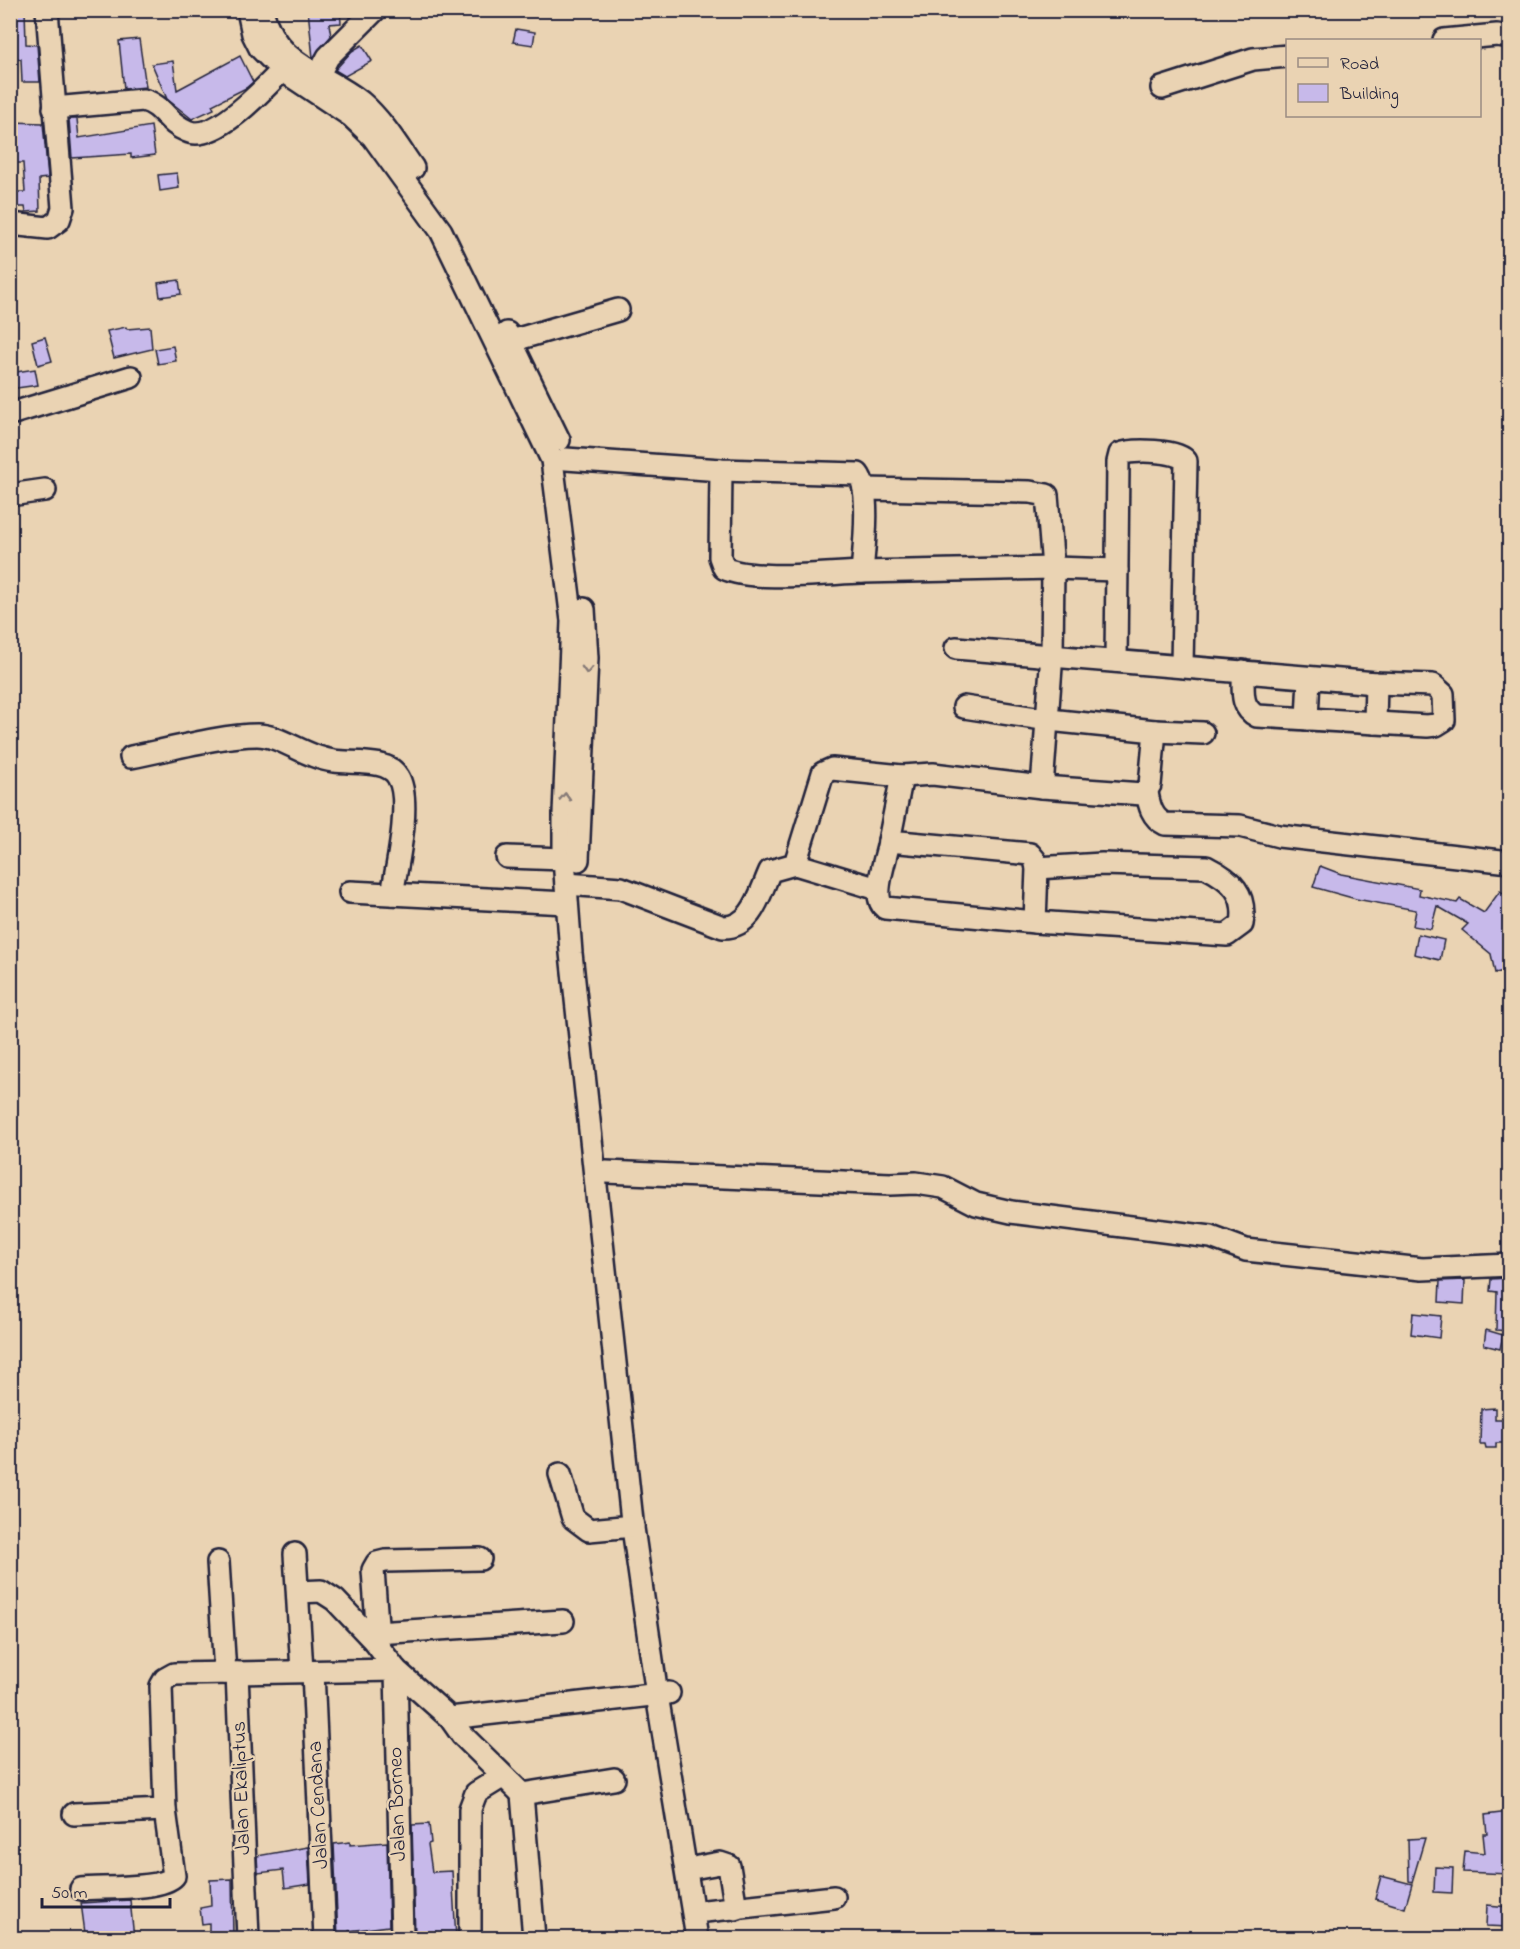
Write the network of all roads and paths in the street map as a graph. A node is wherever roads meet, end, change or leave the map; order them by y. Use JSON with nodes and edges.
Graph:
{"nodes":[{"id":1,"x":47,"y":10,"type":"edge"},
{"id":2,"x":248,"y":10,"type":"edge"},
{"id":3,"x":262,"y":10,"type":"edge"},
{"id":4,"x":375,"y":10,"type":"edge"},
{"id":5,"x":1509,"y":37,"type":"edge"},
{"id":6,"x":1457,"y":39,"type":"edge"},
{"id":7,"x":1286,"y":56,"type":"edge"},
{"id":8,"x":287,"y":65,"type":"junction"},
{"id":9,"x":318,"y":76,"type":"junction"},
{"id":10,"x":1162,"y":88,"type":"dead end"},
{"id":11,"x":348,"y":104,"type":"junction"},
{"id":12,"x":54,"y":108,"type":"junction"},
{"id":13,"x":10,"y":224,"type":"edge"},
{"id":14,"x":618,"y":310,"type":"dead end"},
{"id":15,"x":511,"y":341,"type":"junction"},
{"id":16,"x":131,"y":377,"type":"dead end"},
{"id":17,"x":529,"y":392,"type":"junction"},
{"id":18,"x":10,"y":414,"type":"edge"},
{"id":19,"x":566,"y":459,"type":"junction"},
{"id":20,"x":721,"y":470,"type":"junction"},
{"id":21,"x":864,"y":489,"type":"junction"},
{"id":22,"x":45,"y":490,"type":"dead end"},
{"id":23,"x":10,"y":495,"type":"edge"},
{"id":24,"x":1053,"y":568,"type":"junction"},
{"id":25,"x":1117,"y":570,"type":"junction"},
{"id":26,"x":862,"y":572,"type":"junction"},
{"id":27,"x":956,"y":648,"type":"dead end"},
{"id":28,"x":1052,"y":654,"type":"junction"},
{"id":29,"x":1116,"y":661,"type":"junction"},
{"id":30,"x":1182,"y":665,"type":"junction"},
{"id":31,"x":1243,"y":671,"type":"junction"},
{"id":32,"x":1309,"y":678,"type":"junction"},
{"id":33,"x":1376,"y":683,"type":"junction"},
{"id":34,"x":964,"y":707,"type":"dead end"},
{"id":35,"x":1307,"y":719,"type":"junction"},
{"id":36,"x":1049,"y":720,"type":"junction"},
{"id":37,"x":1375,"y":723,"type":"junction"},
{"id":38,"x":1155,"y":730,"type":"junction"},
{"id":39,"x":1203,"y":733,"type":"dead end"},
{"id":40,"x":131,"y":757,"type":"dead end"},
{"id":41,"x":902,"y":776,"type":"junction"},
{"id":42,"x":1042,"y":787,"type":"junction"},
{"id":43,"x":1147,"y":792,"type":"junction"},
{"id":44,"x":889,"y":841,"type":"junction"},
{"id":45,"x":507,"y":857,"type":"dead end"},
{"id":46,"x":564,"y":859,"type":"junction"},
{"id":47,"x":1509,"y":862,"type":"edge"},
{"id":48,"x":795,"y":864,"type":"junction"},
{"id":49,"x":1037,"y":868,"type":"junction"},
{"id":50,"x":878,"y":889,"type":"junction"},
{"id":51,"x":571,"y":890,"type":"junction"},
{"id":52,"x":350,"y":892,"type":"dead end"},
{"id":53,"x":392,"y":894,"type":"junction"},
{"id":54,"x":1035,"y":922,"type":"junction"},
{"id":55,"x":606,"y":1172,"type":"junction"},
{"id":56,"x":1509,"y":1265,"type":"edge"},
{"id":57,"x":615,"y":1294,"type":"junction"},
{"id":58,"x":560,"y":1474,"type":"dead end"},
{"id":59,"x":633,"y":1526,"type":"junction"},
{"id":60,"x":295,"y":1554,"type":"dead end"},
{"id":61,"x":480,"y":1559,"type":"dead end"},
{"id":62,"x":218,"y":1562,"type":"dead end"},
{"id":63,"x":297,"y":1592,"type":"junction"},
{"id":64,"x":562,"y":1621,"type":"dead end"},
{"id":65,"x":375,"y":1637,"type":"junction"},
{"id":66,"x":396,"y":1670,"type":"junction"},
{"id":67,"x":308,"y":1672,"type":"junction"},
{"id":68,"x":231,"y":1673,"type":"junction"},
{"id":69,"x":664,"y":1694,"type":"junction"},
{"id":70,"x":450,"y":1718,"type":"junction"},
{"id":71,"x":502,"y":1777,"type":"junction"},
{"id":72,"x":614,"y":1779,"type":"dead end"},
{"id":73,"x":522,"y":1794,"type":"junction"},
{"id":74,"x":165,"y":1810,"type":"junction"},
{"id":75,"x":74,"y":1814,"type":"dead end"},
{"id":76,"x":698,"y":1867,"type":"junction"},
{"id":77,"x":81,"y":1888,"type":"dead end"},
{"id":78,"x":834,"y":1897,"type":"dead end"},
{"id":79,"x":736,"y":1909,"type":"junction"},
{"id":80,"x":705,"y":1911,"type":"junction"},
{"id":81,"x":248,"y":1938,"type":"edge"},
{"id":82,"x":325,"y":1938,"type":"edge"},
{"id":83,"x":402,"y":1938,"type":"edge"},
{"id":84,"x":470,"y":1938,"type":"edge"},
{"id":85,"x":534,"y":1938,"type":"edge"},
{"id":86,"x":697,"y":1938,"type":"edge"},
{"id":87,"x":710,"y":1938,"type":"edge"}],
"edges":[{"from":1,"to":12,"type":"street"},
{"from":2,"to":8,"type":"street"},
{"from":3,"to":8,"type":"street"},
{"from":4,"to":9,"type":"street"},
{"from":5,"to":6,"type":"street"},
{"from":7,"to":10,"type":"street"},
{"from":8,"to":9,"type":"street"},
{"from":8,"to":11,"type":"street"},
{"from":8,"to":12,"type":"street"},
{"from":9,"to":11,"type":"street"},
{"from":11,"to":15,"type":"street"},
{"from":11,"to":17,"type":"street"},
{"from":12,"to":13,"type":"street"},
{"from":14,"to":15,"type":"street"},
{"from":15,"to":17,"type":"street"},
{"from":16,"to":18,"type":"street"},
{"from":17,"to":19,"type":"street"},
{"from":46,"to":17,"type":"street","one_way":true},
{"from":19,"to":20,"type":"street"},
{"from":19,"to":51,"type":"street","one_way":true},
{"from":20,"to":21,"type":"street"},
{"from":20,"to":26,"type":"street"},
{"from":21,"to":24,"type":"street"},
{"from":21,"to":26,"type":"street"},
{"from":22,"to":23,"type":"street"},
{"from":24,"to":25,"type":"street"},
{"from":24,"to":26,"type":"street"},
{"from":24,"to":28,"type":"street"},
{"from":25,"to":29,"type":"street"},
{"from":25,"to":30,"type":"street"},
{"from":27,"to":28,"type":"street"},
{"from":28,"to":29,"type":"street"},
{"from":28,"to":36,"type":"street"},
{"from":29,"to":30,"type":"street"},
{"from":30,"to":31,"type":"street"},
{"from":31,"to":32,"type":"street"},
{"from":31,"to":35,"type":"street"},
{"from":32,"to":33,"type":"street"},
{"from":32,"to":35,"type":"street"},
{"from":33,"to":37,"type":"street"},
{"from":33,"to":37,"type":"street"},
{"from":34,"to":36,"type":"street"},
{"from":35,"to":37,"type":"street"},
{"from":36,"to":38,"type":"street"},
{"from":36,"to":42,"type":"street"},
{"from":38,"to":39,"type":"street"},
{"from":38,"to":43,"type":"street"},
{"from":40,"to":53,"type":"street"},
{"from":41,"to":42,"type":"street"},
{"from":41,"to":44,"type":"street"},
{"from":41,"to":48,"type":"street"},
{"from":42,"to":43,"type":"street"},
{"from":43,"to":47,"type":"street"},
{"from":44,"to":49,"type":"street"},
{"from":44,"to":50,"type":"street"},
{"from":45,"to":46,"type":"street"},
{"from":46,"to":51,"type":"street"},
{"from":48,"to":50,"type":"street"},
{"from":48,"to":51,"type":"street"},
{"from":49,"to":54,"type":"street"},
{"from":49,"to":54,"type":"street"},
{"from":50,"to":54,"type":"street"},
{"from":51,"to":53,"type":"street"},
{"from":51,"to":55,"type":"street"},
{"from":51,"to":57,"type":"street"},
{"from":52,"to":53,"type":"street"},
{"from":55,"to":56,"type":"street"},
{"from":55,"to":57,"type":"street"},
{"from":57,"to":59,"type":"street"},
{"from":57,"to":69,"type":"street"},
{"from":58,"to":59,"type":"street"},
{"from":59,"to":69,"type":"street"},
{"from":60,"to":63,"type":"street","name":"Jalan Cendana"},
{"from":61,"to":65,"type":"street"},
{"from":62,"to":68,"type":"street","name":"Jalan Ekaliptus"},
{"from":63,"to":65,"type":"street"},
{"from":63,"to":67,"type":"street","name":"Jalan Cendana"},
{"from":64,"to":65,"type":"street"},
{"from":65,"to":66,"type":"street"},
{"from":66,"to":67,"type":"street"},
{"from":66,"to":70,"type":"street"},
{"from":66,"to":83,"type":"street","name":"Jalan Borneo"},
{"from":67,"to":68,"type":"street"},
{"from":67,"to":82,"type":"street","name":"Jalan Cendana"},
{"from":68,"to":74,"type":"street"},
{"from":68,"to":81,"type":"street","name":"Jalan Ekaliptus"},
{"from":69,"to":70,"type":"street"},
{"from":69,"to":76,"type":"street"},
{"from":69,"to":86,"type":"street"},
{"from":70,"to":71,"type":"street"},
{"from":71,"to":73,"type":"street"},
{"from":71,"to":84,"type":"street"},
{"from":72,"to":73,"type":"street"},
{"from":73,"to":85,"type":"street"},
{"from":74,"to":75,"type":"street"},
{"from":74,"to":77,"type":"street"},
{"from":76,"to":79,"type":"street"},
{"from":76,"to":80,"type":"street"},
{"from":78,"to":79,"type":"street"},
{"from":79,"to":80,"type":"street"},
{"from":80,"to":87,"type":"street"}]}
